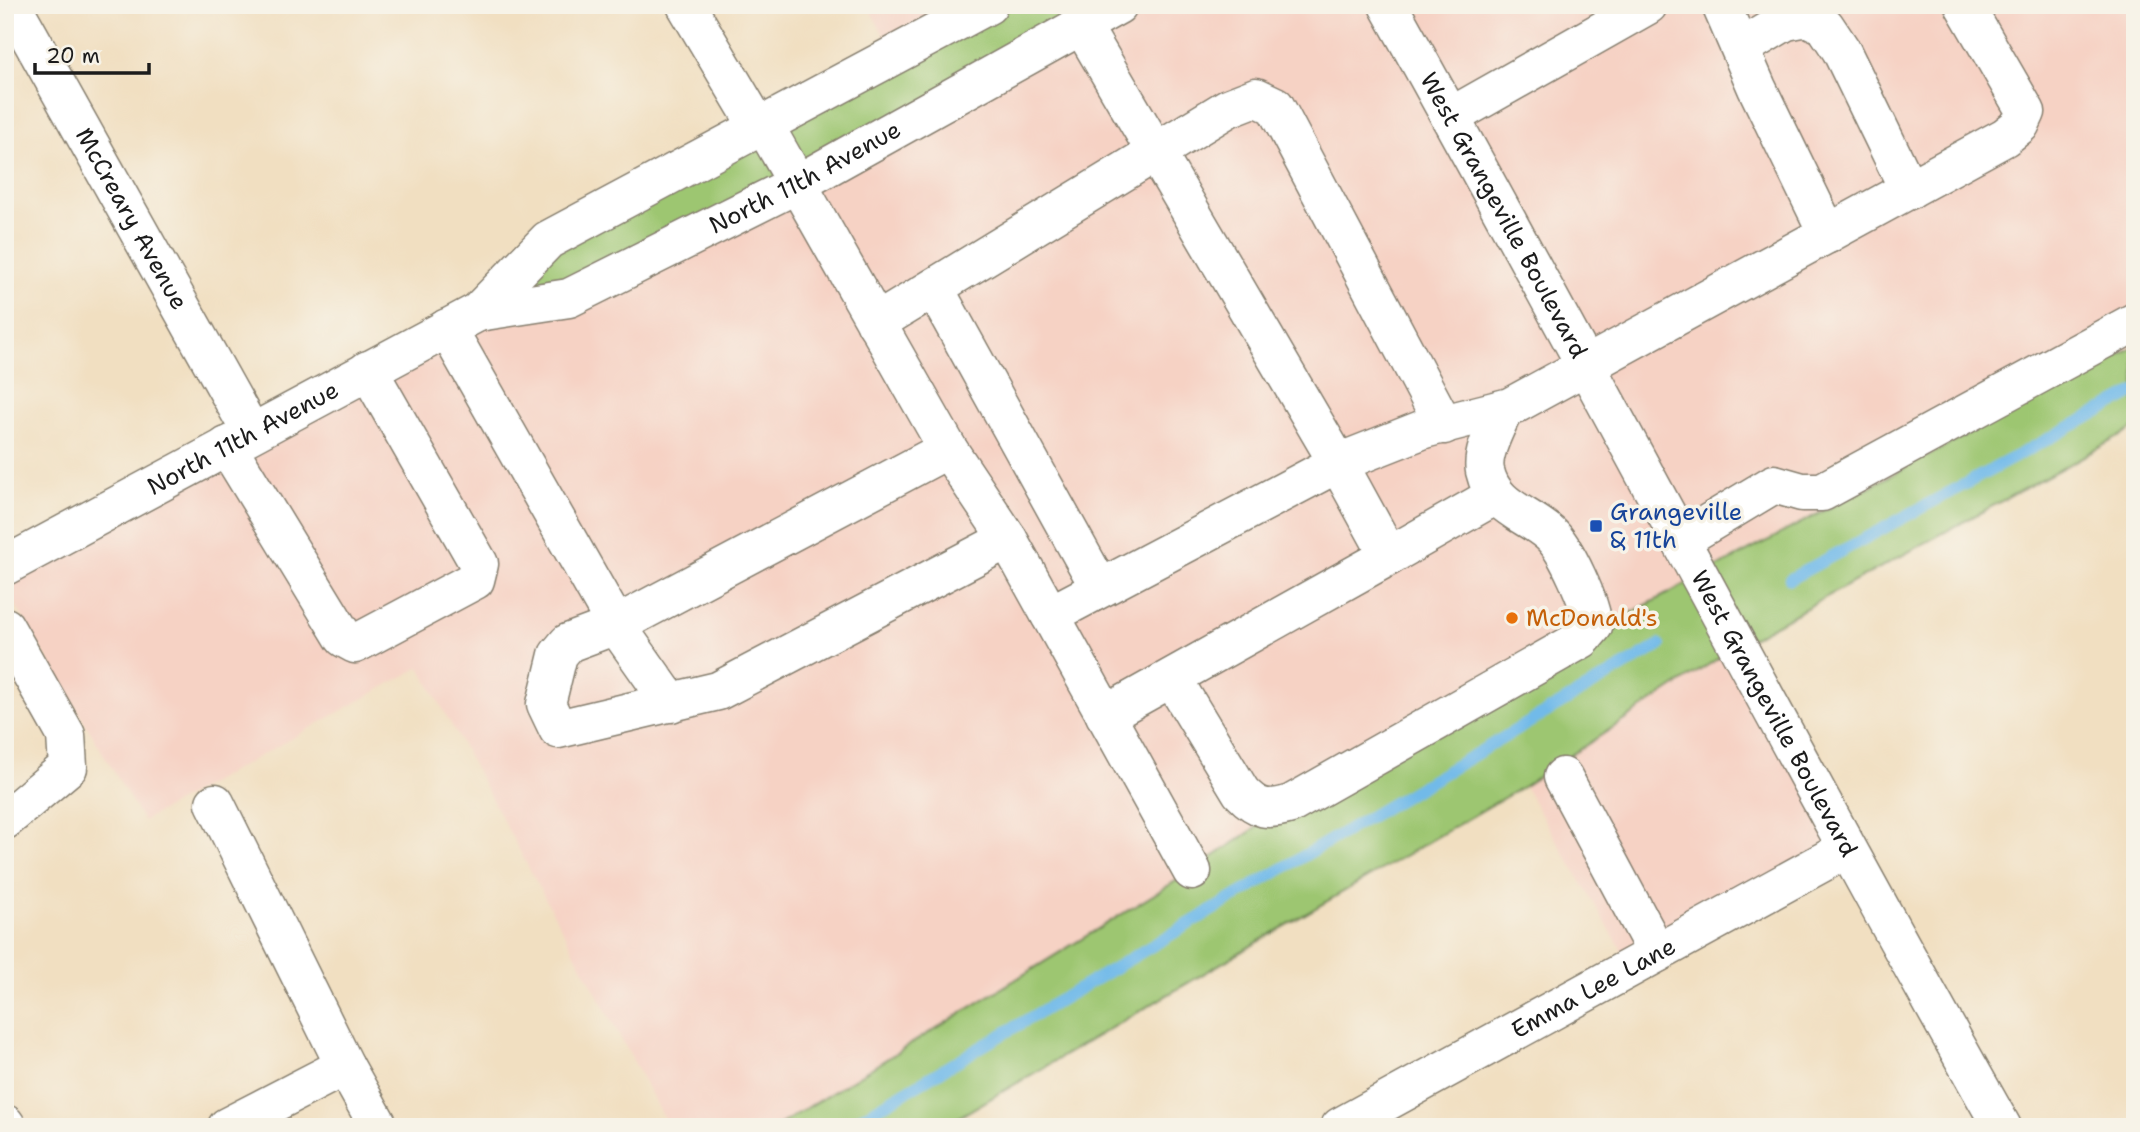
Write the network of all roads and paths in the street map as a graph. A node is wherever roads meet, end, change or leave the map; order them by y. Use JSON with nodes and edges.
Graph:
{"nodes":[{"id":1,"x":12,"y":5,"type":"edge"},
{"id":2,"x":686,"y":5,"type":"edge"},
{"id":3,"x":988,"y":5,"type":"edge"},
{"id":4,"x":1118,"y":5,"type":"edge"},
{"id":5,"x":1388,"y":5,"type":"edge"},
{"id":6,"x":1648,"y":5,"type":"edge"},
{"id":7,"x":1721,"y":5,"type":"edge"},
{"id":8,"x":1964,"y":5,"type":"edge"},
{"id":9,"x":1809,"y":11,"type":"edge"},
{"id":10,"x":1082,"y":26,"type":"junction"},
{"id":11,"x":1741,"y":48,"type":"junction"},
{"id":12,"x":1450,"y":117,"type":"junction"},
{"id":13,"x":761,"y":127,"type":"junction"},
{"id":14,"x":1155,"y":154,"type":"junction"},
{"id":15,"x":797,"y":184,"type":"junction"},
{"id":16,"x":1909,"y":190,"type":"junction"},
{"id":17,"x":1828,"y":234,"type":"junction"},
{"id":18,"x":934,"y":288,"type":"junction"},
{"id":19,"x":462,"y":320,"type":"junction"},
{"id":20,"x":2135,"y":322,"type":"edge"},
{"id":21,"x":876,"y":323,"type":"junction"},
{"id":22,"x":1586,"y":365,"type":"junction"},
{"id":23,"x":368,"y":370,"type":"junction"},
{"id":24,"x":1504,"y":409,"type":"junction"},
{"id":25,"x":1444,"y":425,"type":"junction"},
{"id":26,"x":239,"y":439,"type":"junction"},
{"id":27,"x":948,"y":449,"type":"junction"},
{"id":28,"x":1339,"y":463,"type":"junction"},
{"id":29,"x":1496,"y":495,"type":"junction"},
{"id":30,"x":1008,"y":539,"type":"junction"},
{"id":31,"x":1681,"y":540,"type":"junction"},
{"id":32,"x":1389,"y":556,"type":"junction"},
{"id":33,"x":5,"y":566,"type":"edge"},
{"id":34,"x":1100,"y":588,"type":"junction"},
{"id":35,"x":1050,"y":615,"type":"junction"},
{"id":36,"x":616,"y":625,"type":"junction"},
{"id":37,"x":5,"y":627,"type":"edge"},
{"id":38,"x":1172,"y":678,"type":"junction"},
{"id":39,"x":671,"y":703,"type":"junction"},
{"id":40,"x":1105,"y":715,"type":"junction"},
{"id":41,"x":1563,"y":778,"type":"dead end"},
{"id":42,"x":215,"y":803,"type":"dead end"},
{"id":43,"x":5,"y":820,"type":"edge"},
{"id":44,"x":1845,"y":850,"type":"junction"},
{"id":45,"x":1192,"y":871,"type":"dead end"},
{"id":46,"x":1657,"y":953,"type":"junction"},
{"id":47,"x":345,"y":1066,"type":"junction"},
{"id":48,"x":227,"y":1127,"type":"edge"},
{"id":49,"x":379,"y":1127,"type":"edge"},
{"id":50,"x":1340,"y":1127,"type":"edge"},
{"id":51,"x":2001,"y":1127,"type":"edge"}],
"edges":[{"from":1,"to":26,"type":"main road","name":"McCreary Avenue"},
{"from":2,"to":13,"type":"main road"},
{"from":3,"to":13,"type":"main road","name":"North 11th Avenue"},
{"from":4,"to":10,"type":"main road","name":"North 11th Avenue"},
{"from":5,"to":12,"type":"main road","name":"West Grangeville Boulevard"},
{"from":6,"to":12,"type":"main road"},
{"from":7,"to":11,"type":"main road"},
{"from":8,"to":16,"type":"main road"},
{"from":9,"to":11,"type":"main road"},
{"from":9,"to":16,"type":"main road"},
{"from":10,"to":14,"type":"main road"},
{"from":10,"to":15,"type":"main road","name":"North 11th Avenue"},
{"from":11,"to":17,"type":"main road"},
{"from":12,"to":22,"type":"main road","name":"West Grangeville Boulevard"},
{"from":13,"to":15,"type":"main road"},
{"from":13,"to":19,"type":"main road","name":"North 11th Avenue"},
{"from":14,"to":18,"type":"main road"},
{"from":14,"to":25,"type":"main road"},
{"from":14,"to":28,"type":"main road"},
{"from":15,"to":19,"type":"main road","name":"North 11th Avenue"},
{"from":15,"to":21,"type":"main road"},
{"from":16,"to":17,"type":"main road"},
{"from":17,"to":22,"type":"main road"},
{"from":18,"to":21,"type":"main road"},
{"from":18,"to":34,"type":"main road"},
{"from":19,"to":23,"type":"main road","name":"North 11th Avenue"},
{"from":19,"to":36,"type":"main road"},
{"from":20,"to":31,"type":"main road"},
{"from":21,"to":27,"type":"main road"},
{"from":22,"to":24,"type":"main road"},
{"from":22,"to":31,"type":"main road","name":"West Grangeville Boulevard"},
{"from":23,"to":26,"type":"main road","name":"North 11th Avenue"},
{"from":23,"to":26,"type":"main road","name":"McCreary Avenue"},
{"from":24,"to":25,"type":"main road"},
{"from":24,"to":29,"type":"main road"},
{"from":25,"to":28,"type":"main road"},
{"from":26,"to":33,"type":"main road","name":"North 11th Avenue"},
{"from":27,"to":30,"type":"main road"},
{"from":27,"to":36,"type":"main road"},
{"from":28,"to":32,"type":"main road"},
{"from":28,"to":34,"type":"main road"},
{"from":29,"to":32,"type":"main road"},
{"from":29,"to":38,"type":"main road"},
{"from":30,"to":35,"type":"main road"},
{"from":30,"to":39,"type":"main road"},
{"from":31,"to":44,"type":"main road","name":"West Grangeville Boulevard"},
{"from":32,"to":38,"type":"main road"},
{"from":34,"to":35,"type":"main road"},
{"from":35,"to":40,"type":"main road"},
{"from":36,"to":39,"type":"main road"},
{"from":36,"to":39,"type":"main road"},
{"from":37,"to":43,"type":"main road"},
{"from":38,"to":40,"type":"main road"},
{"from":40,"to":45,"type":"main road"},
{"from":41,"to":46,"type":"main road"},
{"from":42,"to":47,"type":"main road"},
{"from":44,"to":46,"type":"main road","name":"Emma Lee Lane"},
{"from":44,"to":51,"type":"main road","name":"West Grangeville Boulevard"},
{"from":46,"to":50,"type":"main road","name":"Emma Lee Lane"},
{"from":47,"to":48,"type":"main road"},
{"from":47,"to":49,"type":"main road"}]}
